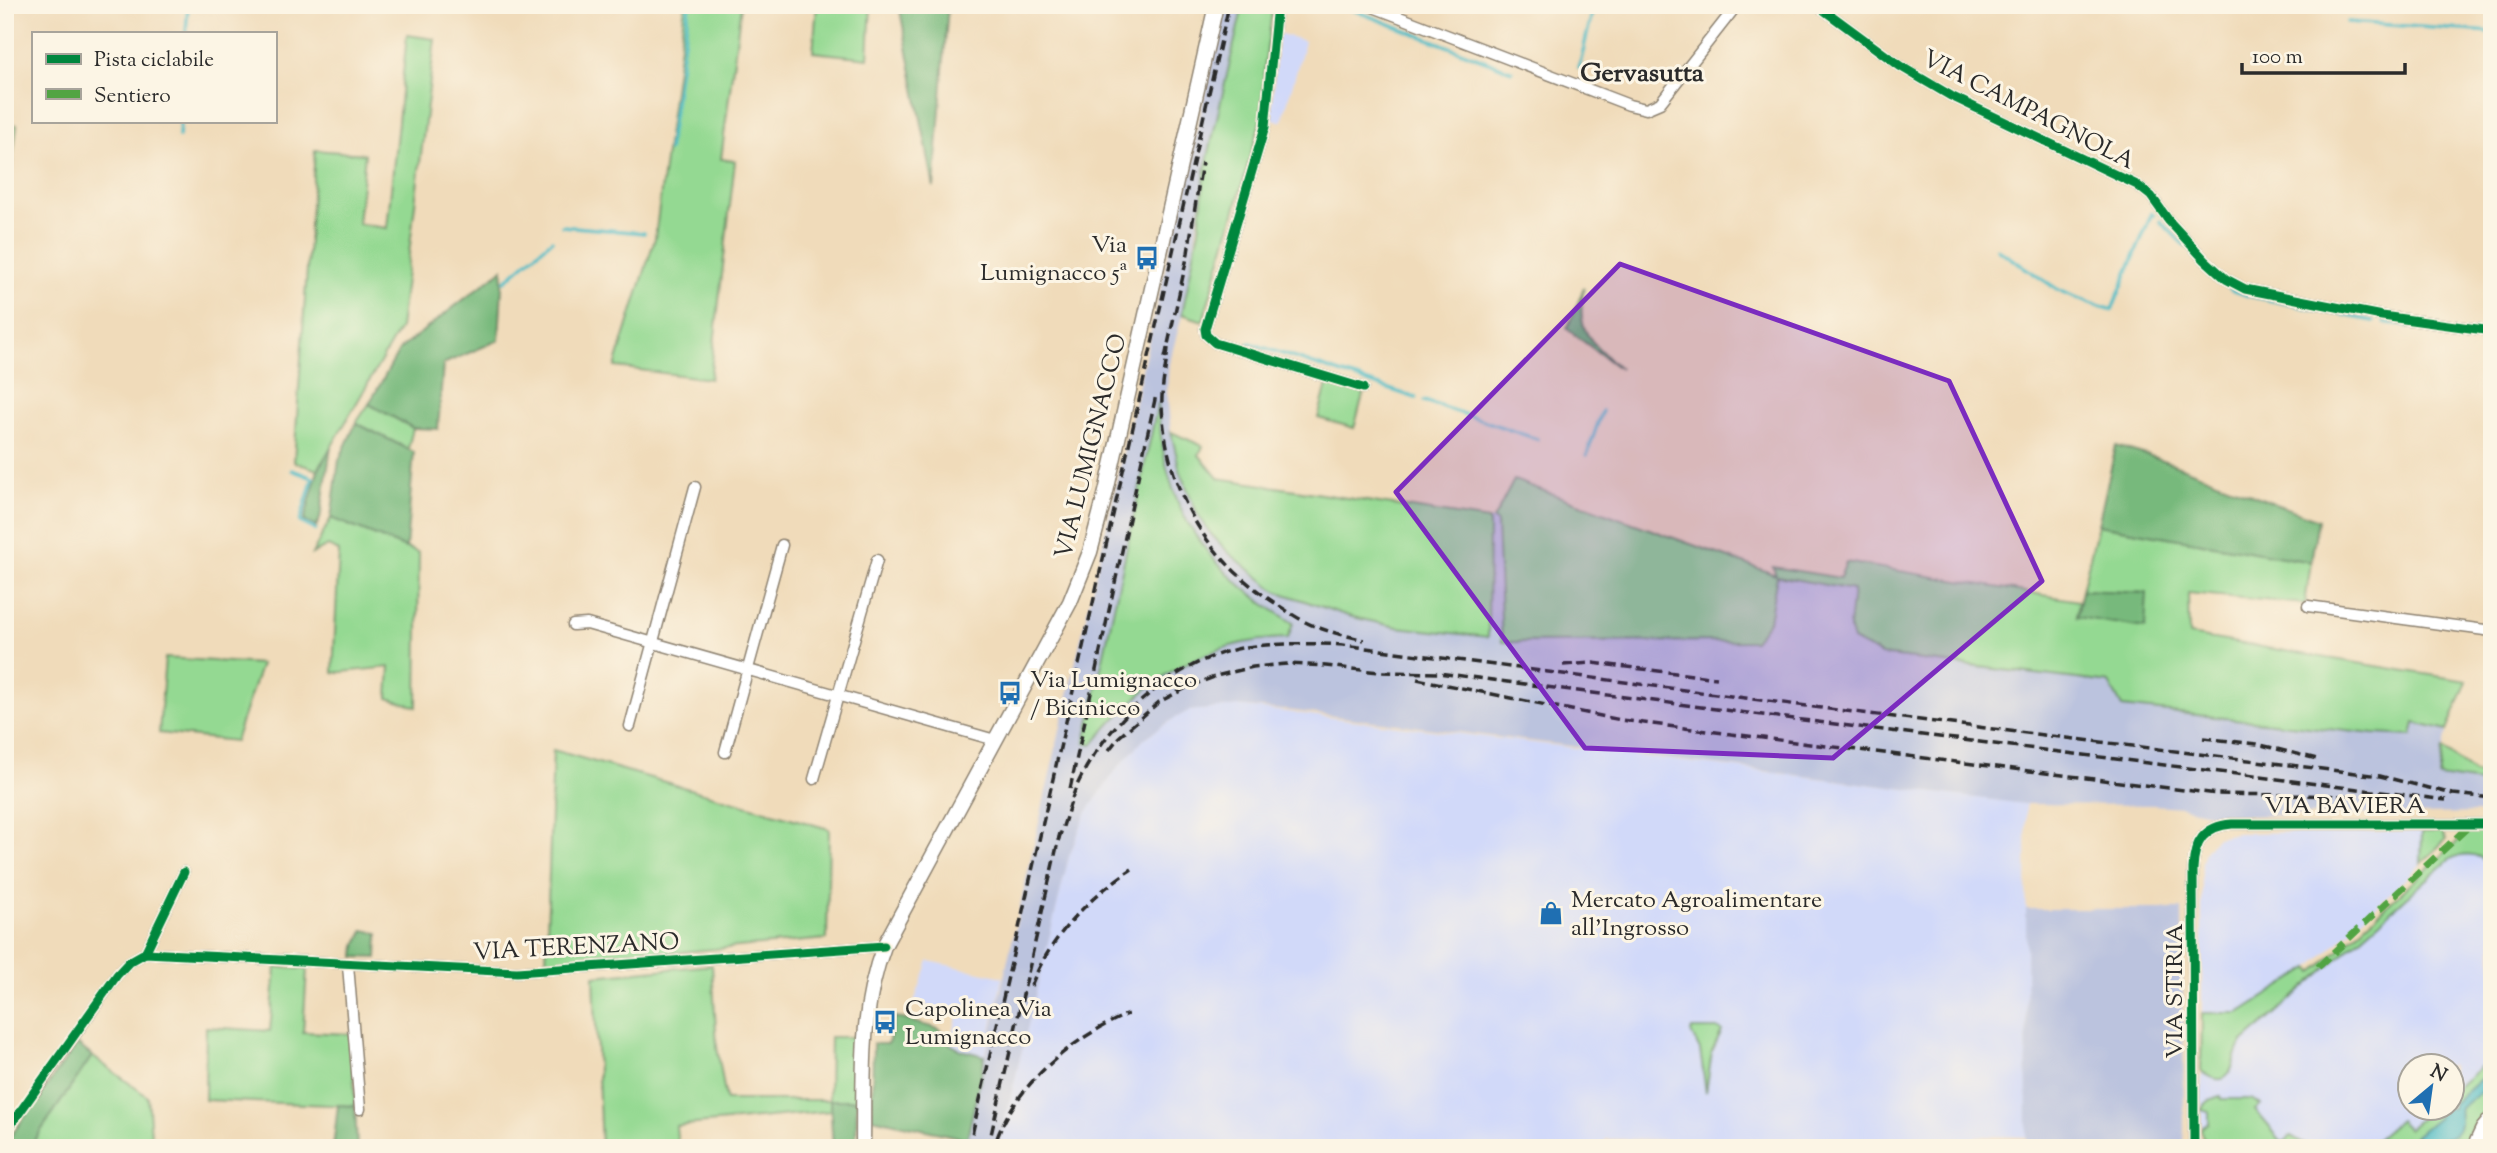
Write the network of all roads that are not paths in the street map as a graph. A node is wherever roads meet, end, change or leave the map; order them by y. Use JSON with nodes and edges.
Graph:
{"nodes":[{"id":1,"x":1216,"y":5,"type":"edge"},
{"id":2,"x":1277,"y":5,"type":"edge"},
{"id":3,"x":1368,"y":5,"type":"edge"},
{"id":4,"x":1737,"y":5,"type":"edge"},
{"id":5,"x":1816,"y":5,"type":"edge"},
{"id":6,"x":2492,"y":331,"type":"edge"},
{"id":7,"x":1363,"y":388,"type":"dead end"},
{"id":8,"x":695,"y":487,"type":"dead end"},
{"id":9,"x":782,"y":545,"type":"dead end"},
{"id":10,"x":877,"y":560,"type":"dead end"},
{"id":11,"x":2308,"y":606,"type":"dead end"},
{"id":12,"x":573,"y":625,"type":"dead end"},
{"id":13,"x":2492,"y":631,"type":"edge"},
{"id":14,"x":652,"y":643,"type":"junction"},
{"id":15,"x":747,"y":670,"type":"junction"},
{"id":16,"x":838,"y":694,"type":"junction"},
{"id":17,"x":630,"y":726,"type":"dead end"},
{"id":18,"x":995,"y":740,"type":"junction"},
{"id":19,"x":725,"y":752,"type":"dead end"},
{"id":20,"x":814,"y":779,"type":"dead end"},
{"id":21,"x":2492,"y":824,"type":"edge"},
{"id":22,"x":2202,"y":835,"type":"joint"},
{"id":23,"x":184,"y":872,"type":"dead end"},
{"id":24,"x":884,"y":946,"type":"junction"},
{"id":25,"x":145,"y":953,"type":"junction"},
{"id":26,"x":348,"y":965,"type":"junction"},
{"id":27,"x":34,"y":1093,"type":"dead end"},
{"id":28,"x":360,"y":1109,"type":"dead end"},
{"id":29,"x":2492,"y":1118,"type":"edge"},
{"id":30,"x":2474,"y":1146,"type":"edge"},
{"id":31,"x":863,"y":1148,"type":"edge"},
{"id":32,"x":2193,"y":1148,"type":"edge"}],
"edges":[{"from":1,"to":18,"type":"main road","name":"VIA LUMIGNACCO"},
{"from":2,"to":7,"type":"street"},
{"from":3,"to":4,"type":"street"},
{"from":5,"to":6,"type":"street","name":"VIA CAMPAGNOLA"},
{"from":8,"to":14,"type":"street"},
{"from":9,"to":15,"type":"street"},
{"from":10,"to":16,"type":"street"},
{"from":11,"to":13,"type":"street"},
{"from":12,"to":14,"type":"street"},
{"from":14,"to":15,"type":"street"},
{"from":14,"to":17,"type":"street"},
{"from":15,"to":16,"type":"street"},
{"from":15,"to":19,"type":"street"},
{"from":16,"to":18,"type":"street"},
{"from":16,"to":20,"type":"street"},
{"from":18,"to":24,"type":"main road","name":"VIA LUMIGNACCO"},
{"from":21,"to":22,"type":"street","name":"VIA BAVIERA"},
{"from":22,"to":32,"type":"street","name":"VIA STIRIA"},
{"from":23,"to":25,"type":"street"},
{"from":24,"to":26,"type":"street","name":"VIA TERENZANO"},
{"from":24,"to":31,"type":"main road","name":"VIA LUMIGNACCO"},
{"from":25,"to":26,"type":"street","name":"VIA TERENZANO"},
{"from":25,"to":27,"type":"street"},
{"from":26,"to":28,"type":"street"},
{"from":29,"to":30,"type":"main road"}]}
